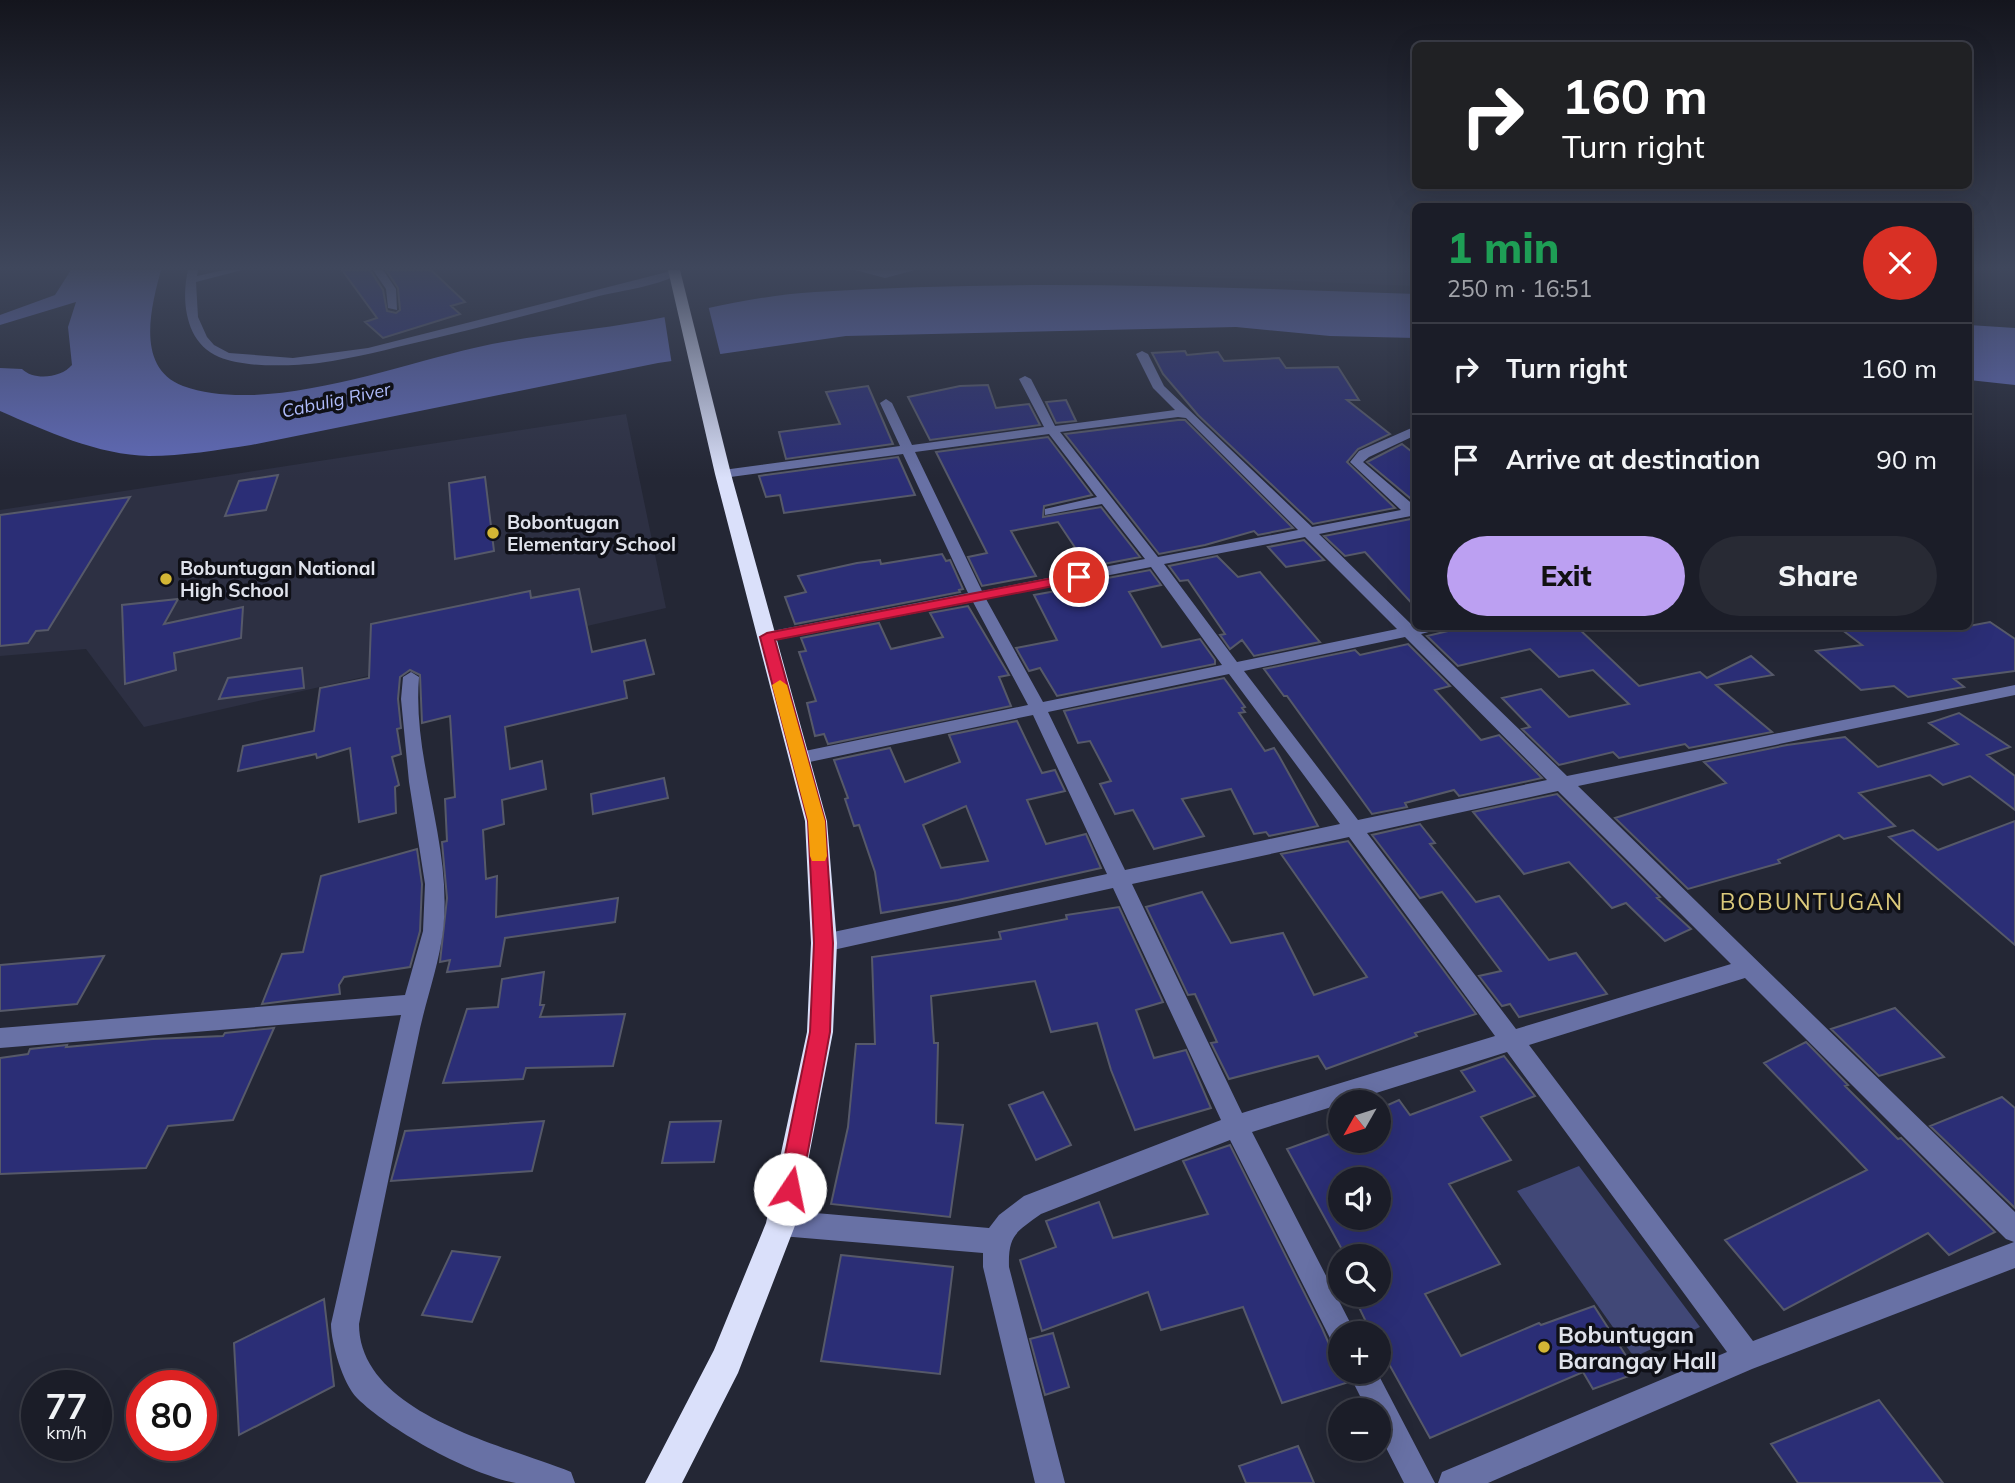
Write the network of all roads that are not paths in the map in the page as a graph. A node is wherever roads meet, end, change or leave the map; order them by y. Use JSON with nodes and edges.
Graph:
{"nodes":[{"id":1,"x":204,"y":339,"type":"edge"},
{"id":2,"x":415,"y":339,"type":"edge"},
{"id":3,"x":691,"y":339,"type":"edge"},
{"id":4,"x":1142,"y":354,"type":"dead end"},
{"id":5,"x":1025,"y":379,"type":"dead end"},
{"id":6,"x":886,"y":403,"type":"dead end"},
{"id":7,"x":1186,"y":414,"type":"junction"},
{"id":8,"x":1051,"y":429,"type":"junction"},
{"id":9,"x":1412,"y":432,"type":"edge"},
{"id":10,"x":908,"y":449,"type":"junction"},
{"id":11,"x":723,"y":474,"type":"junction"},
{"id":12,"x":1106,"y":499,"type":"junction"},
{"id":13,"x":1412,"y":510,"type":"edge"},
{"id":14,"x":1050,"y":512,"type":"dead end"},
{"id":15,"x":1412,"y":512,"type":"edge"},
{"id":16,"x":1310,"y":534,"type":"junction"},
{"id":17,"x":1155,"y":563,"type":"junction"},
{"id":18,"x":977,"y":596,"type":"junction"},
{"id":19,"x":1418,"y":630,"type":"edge"},
{"id":20,"x":1410,"y":632,"type":"junction"},
{"id":21,"x":767,"y":637,"type":"junction"},
{"id":22,"x":1234,"y":669,"type":"junction"},
{"id":23,"x":411,"y":677,"type":"dead end"},
{"id":24,"x":2015,"y":690,"type":"edge"},
{"id":25,"x":1039,"y":710,"type":"junction"},
{"id":26,"x":800,"y":758,"type":"junction"},
{"id":27,"x":1563,"y":783,"type":"junction"},
{"id":28,"x":1352,"y":828,"type":"junction"},
{"id":29,"x":1118,"y":879,"type":"junction"},
{"id":30,"x":824,"y":943,"type":"junction"},
{"id":31,"x":1749,"y":967,"type":"junction"},
{"id":32,"x":414,"y":1004,"type":"junction"},
{"id":33,"x":0,"y":1038,"type":"edge"},
{"id":34,"x":1510,"y":1040,"type":"junction"},
{"id":35,"x":1236,"y":1126,"type":"junction"},
{"id":36,"x":781,"y":1223,"type":"junction"},
{"id":37,"x":2015,"y":1230,"type":"edge"},
{"id":38,"x":994,"y":1241,"type":"junction"},
{"id":39,"x":2015,"y":1255,"type":"edge"},
{"id":40,"x":1336,"y":1321,"type":"edge"},
{"id":41,"x":1748,"y":1357,"type":"junction"},
{"id":42,"x":1368,"y":1384,"type":"edge"},
{"id":43,"x":560,"y":1483,"type":"edge"},
{"id":44,"x":663,"y":1483,"type":"edge"},
{"id":45,"x":1050,"y":1483,"type":"edge"},
{"id":46,"x":1420,"y":1483,"type":"edge"},
{"id":47,"x":1453,"y":1483,"type":"edge"}],
"edges":[{"from":1,"to":2,"type":"street"},
{"from":3,"to":11,"type":"highway"},
{"from":4,"to":7,"type":"street"},
{"from":5,"to":8,"type":"street"},
{"from":6,"to":10,"type":"street"},
{"from":7,"to":8,"type":"street"},
{"from":7,"to":16,"type":"street"},
{"from":8,"to":10,"type":"street"},
{"from":8,"to":12,"type":"street"},
{"from":9,"to":13,"type":"street"},
{"from":10,"to":11,"type":"street"},
{"from":10,"to":18,"type":"street"},
{"from":11,"to":21,"type":"highway"},
{"from":12,"to":14,"type":"street"},
{"from":12,"to":17,"type":"street"},
{"from":15,"to":16,"type":"street"},
{"from":16,"to":17,"type":"street"},
{"from":16,"to":20,"type":"street"},
{"from":17,"to":18,"type":"street"},
{"from":17,"to":22,"type":"street"},
{"from":18,"to":21,"type":"street"},
{"from":18,"to":25,"type":"street"},
{"from":19,"to":20,"type":"street"},
{"from":20,"to":22,"type":"street"},
{"from":20,"to":27,"type":"street"},
{"from":21,"to":26,"type":"highway"},
{"from":22,"to":25,"type":"street"},
{"from":22,"to":28,"type":"street"},
{"from":23,"to":32,"type":"street"},
{"from":24,"to":27,"type":"street"},
{"from":25,"to":26,"type":"street"},
{"from":25,"to":29,"type":"street"},
{"from":26,"to":30,"type":"highway"},
{"from":27,"to":28,"type":"street"},
{"from":27,"to":31,"type":"street"},
{"from":28,"to":29,"type":"street"},
{"from":28,"to":34,"type":"street"},
{"from":29,"to":30,"type":"street"},
{"from":29,"to":35,"type":"street"},
{"from":30,"to":36,"type":"highway"},
{"from":31,"to":34,"type":"street"},
{"from":31,"to":37,"type":"street"},
{"from":32,"to":33,"type":"street"},
{"from":32,"to":43,"type":"street"},
{"from":34,"to":35,"type":"street"},
{"from":34,"to":41,"type":"street"},
{"from":35,"to":38,"type":"street"},
{"from":35,"to":40,"type":"street"},
{"from":36,"to":38,"type":"street"},
{"from":36,"to":44,"type":"highway"},
{"from":38,"to":45,"type":"street"},
{"from":39,"to":41,"type":"street"},
{"from":41,"to":47,"type":"street"},
{"from":42,"to":46,"type":"street"}]}
